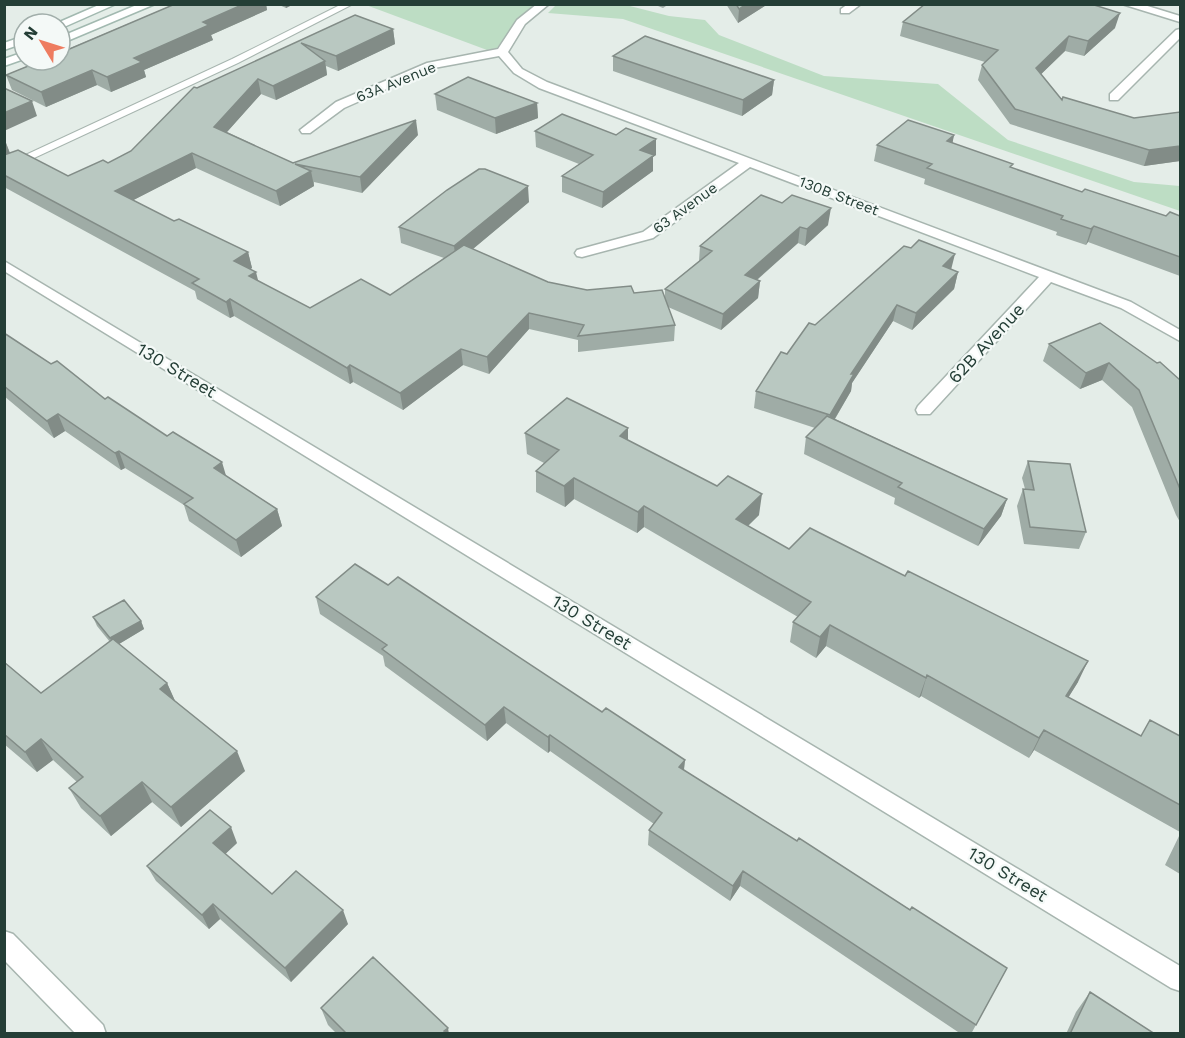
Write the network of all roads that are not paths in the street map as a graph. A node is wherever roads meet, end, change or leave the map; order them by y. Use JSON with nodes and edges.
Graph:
{"nodes":[{"id":1,"x":111,"y":4,"type":"edge"},
{"id":2,"x":150,"y":4,"type":"edge"},
{"id":3,"x":349,"y":4,"type":"edge"},
{"id":4,"x":544,"y":4,"type":"edge"},
{"id":5,"x":856,"y":4,"type":"edge"},
{"id":6,"x":1127,"y":4,"type":"edge"},
{"id":7,"x":845,"y":11,"type":"dead end"},
{"id":8,"x":1180,"y":19,"type":"edge"},
{"id":9,"x":72,"y":20,"type":"edge"},
{"id":10,"x":1180,"y":32,"type":"edge"},
{"id":11,"x":72,"y":36,"type":"edge"},
{"id":12,"x":502,"y":52,"type":"junction"},
{"id":13,"x":1114,"y":97,"type":"dead end"},
{"id":14,"x":306,"y":130,"type":"dead end"},
{"id":15,"x":749,"y":162,"type":"junction"},
{"id":16,"x":4,"y":169,"type":"edge"},
{"id":17,"x":582,"y":254,"type":"dead end"},
{"id":18,"x":4,"y":265,"type":"edge"},
{"id":19,"x":1048,"y":276,"type":"junction"},
{"id":20,"x":1180,"y":336,"type":"edge"},
{"id":21,"x":924,"y":410,"type":"dead end"},
{"id":22,"x":4,"y":942,"type":"edge"},
{"id":23,"x":1180,"y":979,"type":"edge"},
{"id":24,"x":94,"y":1034,"type":"edge"}],
"edges":[{"from":1,"to":9,"type":"street"},
{"from":2,"to":11,"type":"street"},
{"from":3,"to":16,"type":"lane"},
{"from":4,"to":12,"type":"street"},
{"from":5,"to":7,"type":"street"},
{"from":6,"to":8,"type":"street"},
{"from":10,"to":13,"type":"street"},
{"from":12,"to":14,"type":"street","name":"63A Avenue"},
{"from":12,"to":15,"type":"street","name":"130B Street"},
{"from":15,"to":17,"type":"street","name":"63 Avenue"},
{"from":15,"to":19,"type":"street","name":"130B Street"},
{"from":18,"to":23,"type":"street","name":"130 Street"},
{"from":19,"to":20,"type":"street","name":"130B Street"},
{"from":19,"to":21,"type":"street","name":"62B Avenue"},
{"from":22,"to":24,"type":"street"}]}
